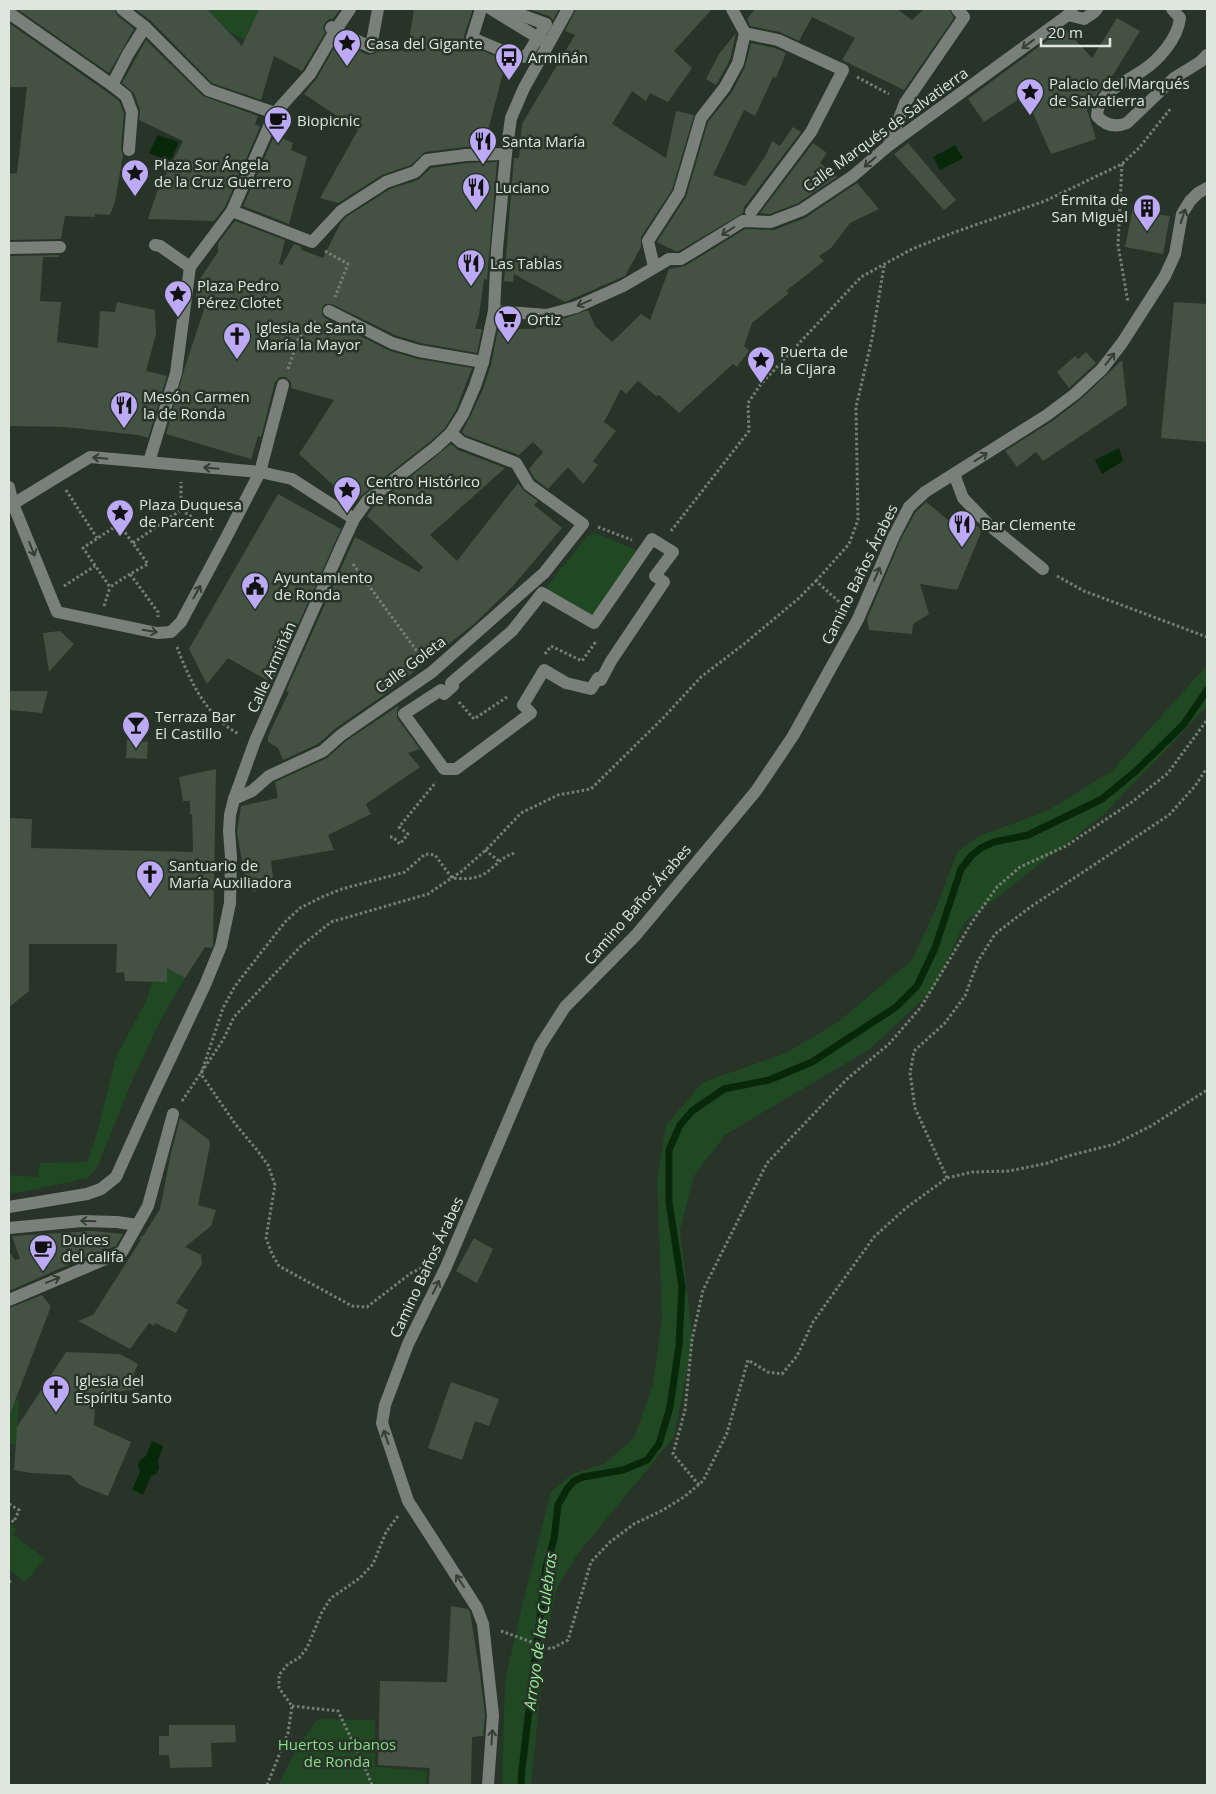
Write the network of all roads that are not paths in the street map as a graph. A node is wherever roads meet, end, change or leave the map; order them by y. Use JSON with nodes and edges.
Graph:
{"nodes":[{"id":1,"x":122,"y":9,"type":"edge"},
{"id":2,"x":342,"y":9,"type":"edge"},
{"id":3,"x":350,"y":9,"type":"edge"},
{"id":4,"x":378,"y":9,"type":"edge"},
{"id":5,"x":481,"y":9,"type":"edge"},
{"id":6,"x":491,"y":9,"type":"edge"},
{"id":7,"x":505,"y":9,"type":"edge"},
{"id":8,"x":568,"y":9,"type":"edge"},
{"id":9,"x":732,"y":9,"type":"edge"},
{"id":10,"x":957,"y":9,"type":"edge"},
{"id":11,"x":1097,"y":9,"type":"edge"},
{"id":12,"x":1172,"y":9,"type":"edge"},
{"id":13,"x":1070,"y":12,"type":"edge"},
{"id":14,"x":9,"y":13,"type":"edge"},
{"id":15,"x":145,"y":27,"type":"junction"},
{"id":16,"x":335,"y":31,"type":"junction"},
{"id":17,"x":745,"y":33,"type":"junction"},
{"id":18,"x":544,"y":41,"type":"junction"},
{"id":19,"x":1207,"y":55,"type":"edge"},
{"id":20,"x":112,"y":85,"type":"junction"},
{"id":21,"x":275,"y":113,"type":"junction"},
{"id":22,"x":888,"y":146,"type":"junction"},
{"id":23,"x":129,"y":150,"type":"dead end"},
{"id":24,"x":506,"y":154,"type":"junction"},
{"id":25,"x":1207,"y":188,"type":"edge"},
{"id":26,"x":232,"y":211,"type":"junction"},
{"id":27,"x":750,"y":212,"type":"dead end"},
{"id":28,"x":155,"y":246,"type":"dead end"},
{"id":29,"x":60,"y":247,"type":"dead end"},
{"id":30,"x":9,"y":248,"type":"edge"},
{"id":31,"x":190,"y":267,"type":"junction"},
{"id":32,"x":654,"y":267,"type":"junction"},
{"id":33,"x":329,"y":311,"type":"road end"},
{"id":34,"x":494,"y":311,"type":"junction"},
{"id":35,"x":484,"y":362,"type":"junction"},
{"id":36,"x":283,"y":385,"type":"road end"},
{"id":37,"x":452,"y":433,"type":"junction"},
{"id":38,"x":149,"y":462,"type":"junction"},
{"id":39,"x":260,"y":472,"type":"junction"},
{"id":40,"x":954,"y":474,"type":"junction"},
{"id":41,"x":9,"y":487,"type":"edge"},
{"id":42,"x":13,"y":504,"type":"junction"},
{"id":43,"x":354,"y":519,"type":"junction"},
{"id":44,"x":1043,"y":569,"type":"road end"},
{"id":45,"x":449,"y":690,"type":"joint"},
{"id":46,"x":234,"y":799,"type":"junction"},
{"id":47,"x":173,"y":1114,"type":"road end"},
{"id":48,"x":9,"y":1207,"type":"edge"},
{"id":49,"x":136,"y":1225,"type":"junction"},
{"id":50,"x":9,"y":1228,"type":"edge"},
{"id":51,"x":9,"y":1300,"type":"edge"},
{"id":52,"x":488,"y":1785,"type":"edge"}],
"edges":[{"from":1,"to":15,"type":"street"},
{"from":2,"to":16,"type":"street"},
{"from":3,"to":16,"type":"street"},
{"from":4,"to":16,"type":"street"},
{"from":5,"to":18,"type":"street"},
{"from":6,"to":18,"type":"street"},
{"from":7,"to":18,"type":"street"},
{"from":8,"to":18,"type":"street","name":"Calle Armiñán"},
{"from":9,"to":17,"type":"street"},
{"from":10,"to":22,"type":"street"},
{"from":11,"to":13,"type":"street"},
{"from":12,"to":19,"type":"street"},
{"from":13,"to":22,"type":"street","name":"Calle Marqués de Salvatierra","one_way":true},
{"from":14,"to":20,"type":"street"},
{"from":15,"to":20,"type":"street"},
{"from":15,"to":21,"type":"street"},
{"from":16,"to":21,"type":"street"},
{"from":17,"to":27,"type":"street"},
{"from":17,"to":32,"type":"street"},
{"from":18,"to":24,"type":"street","name":"Calle Armiñán"},
{"from":20,"to":23,"type":"street"},
{"from":21,"to":26,"type":"street"},
{"from":22,"to":32,"type":"street","name":"Calle Marqués de Salvatierra","one_way":true},
{"from":24,"to":26,"type":"street"},
{"from":24,"to":34,"type":"street","name":"Calle Armiñán"},
{"from":40,"to":25,"type":"street","name":"Camino Baños Árabes","one_way":true},
{"from":26,"to":31,"type":"street"},
{"from":28,"to":31,"type":"street"},
{"from":29,"to":30,"type":"street"},
{"from":31,"to":38,"type":"street"},
{"from":32,"to":34,"type":"street","name":"Calle Marqués de Salvatierra","one_way":true},
{"from":33,"to":35,"type":"street"},
{"from":34,"to":35,"type":"street","name":"Calle Armiñán"},
{"from":35,"to":37,"type":"street","name":"Calle Armiñán"},
{"from":36,"to":39,"type":"street"},
{"from":37,"to":43,"type":"street","name":"Calle Armiñán"},
{"from":37,"to":46,"type":"street","name":"Calle Goleta"},
{"from":39,"to":38,"type":"street","one_way":true},
{"from":38,"to":42,"type":"street","one_way":true},
{"from":42,"to":39,"type":"street","one_way":true},
{"from":39,"to":43,"type":"street"},
{"from":40,"to":44,"type":"street"},
{"from":52,"to":40,"type":"street","name":"Camino Baños Árabes","one_way":true},
{"from":41,"to":42,"type":"street"},
{"from":43,"to":46,"type":"street","name":"Calle Armiñán"},
{"from":45,"to":45,"type":"street"},
{"from":46,"to":48,"type":"street","name":"Calle Armiñán"},
{"from":47,"to":49,"type":"street"},
{"from":49,"to":50,"type":"street","one_way":true},
{"from":51,"to":49,"type":"street","one_way":true}]}
